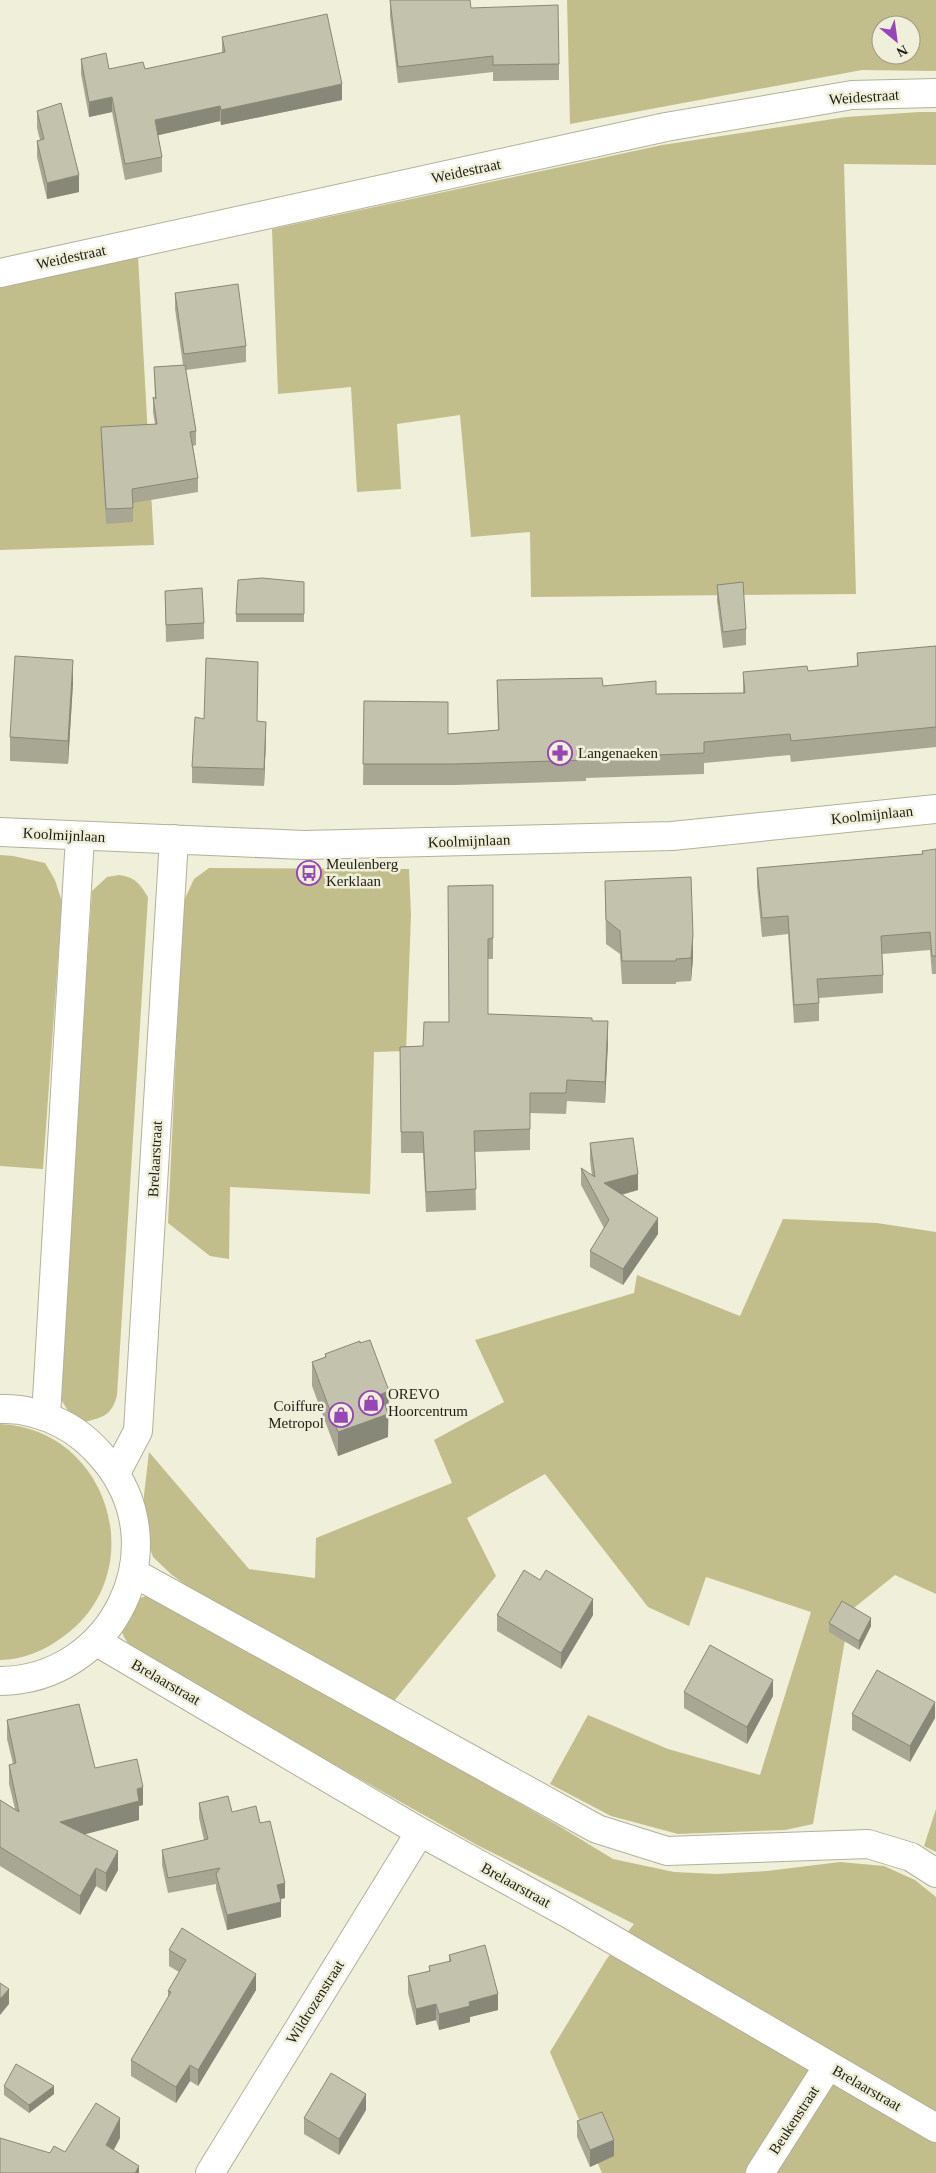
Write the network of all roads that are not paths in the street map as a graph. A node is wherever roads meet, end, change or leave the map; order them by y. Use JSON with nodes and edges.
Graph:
{"nodes":[{"id":1,"x":936,"y":93,"type":"edge"},
{"id":2,"x":0,"y":273,"type":"edge"},
{"id":3,"x":936,"y":809,"type":"edge"},
{"id":4,"x":0,"y":832,"type":"edge"},
{"id":5,"x":80,"y":837,"type":"junction"},
{"id":6,"x":174,"y":839,"type":"junction"},
{"id":7,"x":0,"y":1409,"type":"edge"},
{"id":8,"x":46,"y":1416,"type":"junction"},
{"id":9,"x":116,"y":1473,"type":"junction"},
{"id":10,"x":134,"y":1572,"type":"junction"},
{"id":11,"x":97,"y":1642,"type":"junction"},
{"id":12,"x":0,"y":1682,"type":"edge"},
{"id":13,"x":420,"y":1832,"type":"junction"},
{"id":14,"x":936,"y":1873,"type":"edge"},
{"id":15,"x":828,"y":2066,"type":"junction"},
{"id":16,"x":936,"y":2128,"type":"edge"},
{"id":17,"x":210,"y":2173,"type":"edge"},
{"id":18,"x":760,"y":2173,"type":"edge"}],
"edges":[{"from":1,"to":2,"type":"street","name":"Weidestraat"},
{"from":3,"to":6,"type":"street","name":"Koolmijnlaan"},
{"from":4,"to":5,"type":"street","name":"Koolmijnlaan"},
{"from":5,"to":6,"type":"street","name":"Koolmijnlaan"},
{"from":5,"to":8,"type":"street"},
{"from":6,"to":9,"type":"street","name":"Brelaarstraat"},
{"from":7,"to":8,"type":"street"},
{"from":8,"to":9,"type":"street"},
{"from":9,"to":10,"type":"street"},
{"from":10,"to":11,"type":"street"},
{"from":10,"to":14,"type":"street"},
{"from":11,"to":12,"type":"street"},
{"from":11,"to":13,"type":"street","name":"Brelaarstraat"},
{"from":13,"to":15,"type":"street","name":"Brelaarstraat"},
{"from":13,"to":17,"type":"street","name":"Wildrozenstraat"},
{"from":15,"to":16,"type":"street","name":"Brelaarstraat"},
{"from":15,"to":18,"type":"street","name":"Beukenstraat"}]}
